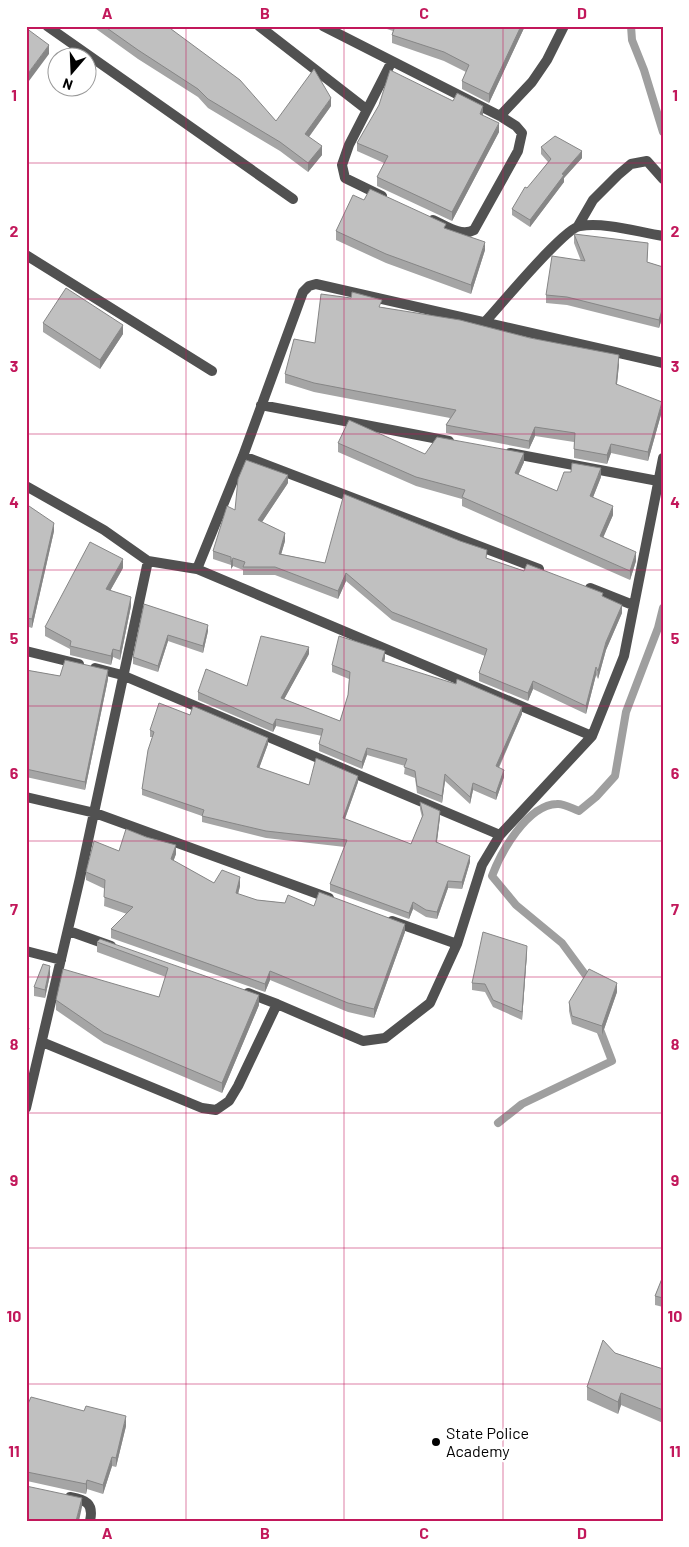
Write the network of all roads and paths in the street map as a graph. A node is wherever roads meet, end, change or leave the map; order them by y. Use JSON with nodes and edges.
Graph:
{"nodes":[{"id":1,"x":47,"y":26,"type":"edge"},
{"id":2,"x":259,"y":26,"type":"edge"},
{"id":3,"x":323,"y":26,"type":"edge"},
{"id":4,"x":564,"y":26,"type":"edge"},
{"id":5,"x":392,"y":63,"type":"junction"},
{"id":6,"x":366,"y":110,"type":"junction"},
{"id":7,"x":500,"y":116,"type":"junction"},
{"id":8,"x":663,"y":178,"type":"edge"},
{"id":9,"x":293,"y":199,"type":"dead end"},
{"id":10,"x":390,"y":200,"type":"edge"},
{"id":11,"x":426,"y":217,"type":"edge"},
{"id":12,"x":578,"y":226,"type":"junction"},
{"id":13,"x":663,"y":236,"type":"edge"},
{"id":14,"x":26,"y":255,"type":"edge"},
{"id":15,"x":484,"y":323,"type":"junction"},
{"id":16,"x":663,"y":363,"type":"edge"},
{"id":17,"x":212,"y":371,"type":"dead end"},
{"id":18,"x":261,"y":405,"type":"junction"},
{"id":19,"x":465,"y":444,"type":"edge"},
{"id":20,"x":503,"y":451,"type":"edge"},
{"id":21,"x":243,"y":456,"type":"junction"},
{"id":22,"x":663,"y":458,"type":"edge"},
{"id":23,"x":658,"y":481,"type":"junction"},
{"id":24,"x":26,"y":486,"type":"edge"},
{"id":25,"x":148,"y":560,"type":"junction"},
{"id":26,"x":196,"y":569,"type":"junction"},
{"id":27,"x":549,"y":573,"type":"edge"},
{"id":28,"x":577,"y":584,"type":"edge"},
{"id":29,"x":633,"y":605,"type":"junction"},
{"id":30,"x":26,"y":651,"type":"edge"},
{"id":31,"x":122,"y":674,"type":"junction"},
{"id":32,"x":592,"y":736,"type":"junction"},
{"id":33,"x":26,"y":797,"type":"edge"},
{"id":34,"x":94,"y":813,"type":"junction"},
{"id":35,"x":500,"y":835,"type":"junction"},
{"id":36,"x":336,"y":900,"type":"edge"},
{"id":37,"x":383,"y":917,"type":"edge"},
{"id":38,"x":68,"y":931,"type":"junction"},
{"id":39,"x":457,"y":944,"type":"junction"},
{"id":40,"x":122,"y":949,"type":"edge"},
{"id":41,"x":26,"y":951,"type":"edge"},
{"id":42,"x":61,"y":960,"type":"junction"},
{"id":43,"x":241,"y":991,"type":"edge"},
{"id":44,"x":277,"y":1004,"type":"junction"},
{"id":45,"x":42,"y":1042,"type":"junction"},
{"id":46,"x":26,"y":1108,"type":"edge"},
{"id":47,"x":63,"y":1495,"type":"edge"},
{"id":48,"x":90,"y":1521,"type":"edge"}],
"edges":[{"from":1,"to":9,"type":"street"},
{"from":2,"to":6,"type":"street"},
{"from":3,"to":5,"type":"street"},
{"from":4,"to":7,"type":"street"},
{"from":5,"to":6,"type":"street"},
{"from":5,"to":7,"type":"street"},
{"from":6,"to":10,"type":"street"},
{"from":7,"to":11,"type":"street"},
{"from":8,"to":12,"type":"street"},
{"from":12,"to":13,"type":"street"},
{"from":12,"to":15,"type":"street"},
{"from":14,"to":17,"type":"street"},
{"from":15,"to":16,"type":"street"},
{"from":15,"to":18,"type":"street"},
{"from":18,"to":19,"type":"street"},
{"from":18,"to":21,"type":"street"},
{"from":20,"to":23,"type":"street"},
{"from":21,"to":26,"type":"street"},
{"from":21,"to":27,"type":"street"},
{"from":22,"to":23,"type":"street"},
{"from":23,"to":29,"type":"street"},
{"from":24,"to":25,"type":"street"},
{"from":25,"to":26,"type":"street"},
{"from":25,"to":31,"type":"street"},
{"from":26,"to":32,"type":"street"},
{"from":28,"to":29,"type":"street"},
{"from":29,"to":32,"type":"street"},
{"from":30,"to":31,"type":"street"},
{"from":31,"to":34,"type":"street"},
{"from":31,"to":35,"type":"street"},
{"from":32,"to":35,"type":"street"},
{"from":33,"to":34,"type":"street"},
{"from":34,"to":36,"type":"street"},
{"from":34,"to":38,"type":"street"},
{"from":35,"to":39,"type":"street"},
{"from":37,"to":39,"type":"street"},
{"from":38,"to":40,"type":"street"},
{"from":38,"to":42,"type":"street"},
{"from":39,"to":44,"type":"street"},
{"from":41,"to":42,"type":"street"},
{"from":42,"to":45,"type":"street"},
{"from":43,"to":44,"type":"street"},
{"from":44,"to":45,"type":"street"},
{"from":45,"to":46,"type":"street"},
{"from":47,"to":48,"type":"street"}]}
